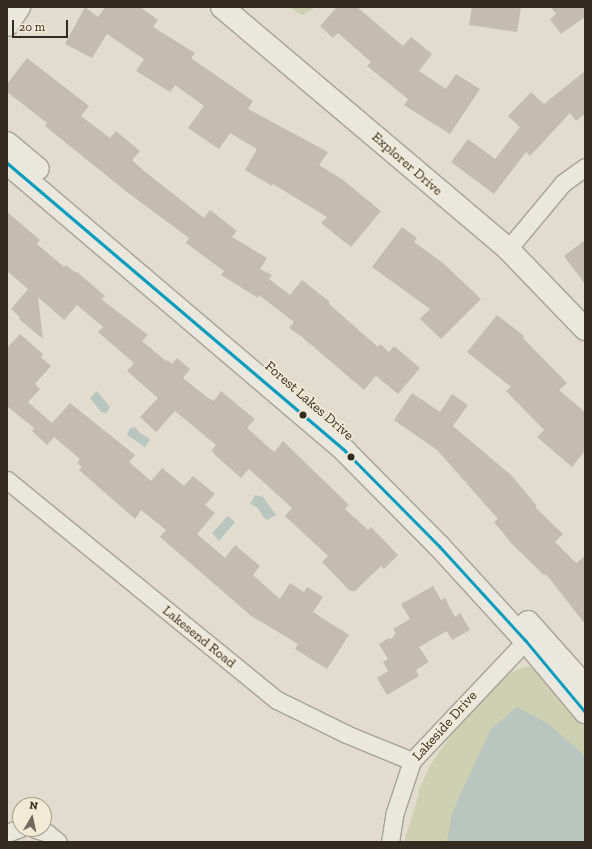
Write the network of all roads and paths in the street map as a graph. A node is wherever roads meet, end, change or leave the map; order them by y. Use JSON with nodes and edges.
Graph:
{"nodes":[{"id":1,"x":19,"y":7,"type":"edge"},
{"id":2,"x":222,"y":7,"type":"edge"},
{"id":3,"x":7,"y":25,"type":"edge"},
{"id":4,"x":7,"y":143,"type":"edge"},
{"id":5,"x":7,"y":163,"type":"edge"},
{"id":6,"x":585,"y":167,"type":"edge"},
{"id":7,"x":508,"y":249,"type":"junction"},
{"id":8,"x":585,"y":329,"type":"edge"},
{"id":9,"x":10,"y":488,"type":"edge"},
{"id":10,"x":531,"y":635,"type":"junction"},
{"id":11,"x":585,"y":686,"type":"edge"},
{"id":12,"x":585,"y":712,"type":"edge"},
{"id":13,"x":412,"y":761,"type":"junction"},
{"id":14,"x":390,"y":842,"type":"edge"}],
"edges":[{"from":1,"to":3,"type":"main road"},
{"from":2,"to":7,"type":"main road","name":"Explorer Drive"},
{"from":4,"to":10,"type":"main road","name":"Forest Lakes Drive"},
{"from":5,"to":10,"type":"main road","name":"Forest Lakes Drive"},
{"from":6,"to":7,"type":"street"},
{"from":7,"to":8,"type":"main road","name":"Explorer Drive"},
{"from":9,"to":13,"type":"street","name":"Lakesend Road"},
{"from":10,"to":11,"type":"main road","name":"Forest Lakes Drive"},
{"from":10,"to":12,"type":"main road","name":"Forest Lakes Drive"},
{"from":10,"to":13,"type":"street","name":"Lakeside Drive"},
{"from":13,"to":14,"type":"street","name":"Lakeside Drive"}]}
